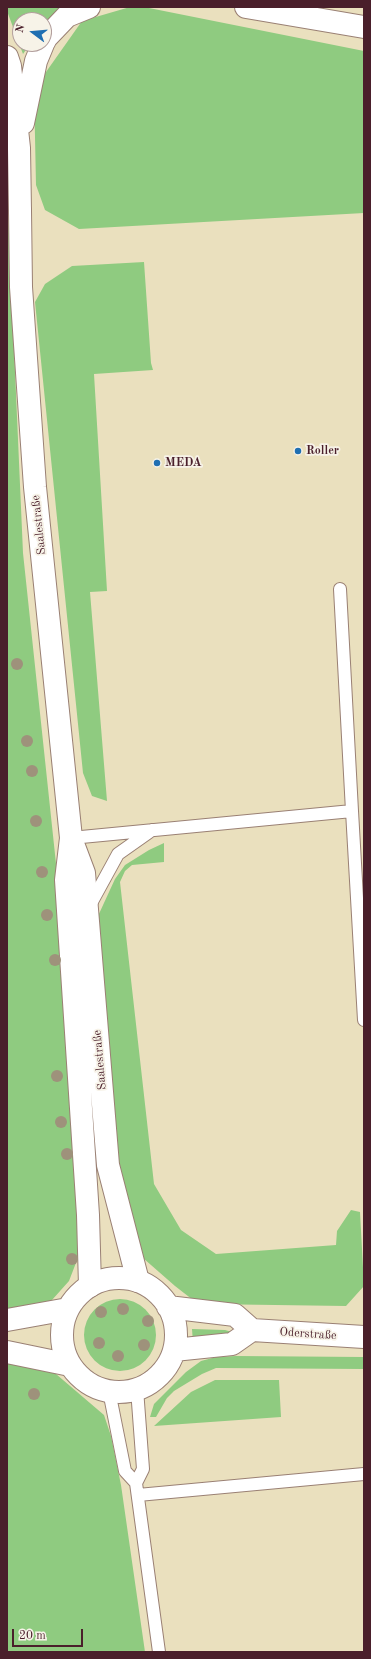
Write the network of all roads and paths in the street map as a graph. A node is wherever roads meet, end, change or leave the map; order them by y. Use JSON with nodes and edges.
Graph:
{"nodes":[{"id":1,"x":89,"y":7,"type":"edge"},
{"id":2,"x":246,"y":7,"type":"edge"},
{"id":3,"x":364,"y":27,"type":"edge"},
{"id":4,"x":52,"y":32,"type":"edge"},
{"id":5,"x":40,"y":52,"type":"edge"},
{"id":6,"x":7,"y":57,"type":"edge"},
{"id":7,"x":19,"y":148,"type":"junction"},
{"id":8,"x":340,"y":588,"type":"dead end"},
{"id":9,"x":352,"y":811,"type":"junction"},
{"id":10,"x":153,"y":829,"type":"junction"},
{"id":11,"x":71,"y":838,"type":"junction"},
{"id":12,"x":88,"y":910,"type":"junction"},
{"id":13,"x":364,"y":1020,"type":"edge"},
{"id":14,"x":138,"y":1282,"type":"junction"},
{"id":15,"x":90,"y":1286,"type":"junction"},
{"id":16,"x":168,"y":1307,"type":"junction"},
{"id":17,"x":68,"y":1309,"type":"junction"},
{"id":18,"x":7,"y":1320,"type":"edge"},
{"id":19,"x":252,"y":1330,"type":"junction"},
{"id":20,"x":364,"y":1337,"type":"edge"},
{"id":21,"x":174,"y":1350,"type":"junction"},
{"id":22,"x":7,"y":1352,"type":"edge"},
{"id":23,"x":70,"y":1365,"type":"junction"},
{"id":24,"x":137,"y":1389,"type":"junction"},
{"id":25,"x":109,"y":1392,"type":"junction"},
{"id":26,"x":364,"y":1474,"type":"edge"},
{"id":27,"x":137,"y":1489,"type":"junction"},
{"id":28,"x":159,"y":1652,"type":"edge"}],
"edges":[{"from":1,"to":4,"type":"main road"},
{"from":2,"to":3,"type":"main road"},
{"from":5,"to":7,"type":"main road"},
{"from":6,"to":7,"type":"main road"},
{"from":7,"to":11,"type":"main road","name":"Saalestraße"},
{"from":8,"to":9,"type":"lane"},
{"from":9,"to":10,"type":"lane"},
{"from":9,"to":13,"type":"lane"},
{"from":10,"to":11,"type":"lane"},
{"from":10,"to":12,"type":"lane"},
{"from":11,"to":12,"type":"main road","name":"Saalestraße"},
{"from":11,"to":15,"type":"main road","name":"Saalestraße"},
{"from":12,"to":14,"type":"main road","name":"Saalestraße"},
{"from":14,"to":15,"type":"main road"},
{"from":14,"to":16,"type":"main road"},
{"from":15,"to":17,"type":"main road"},
{"from":16,"to":19,"type":"main road"},
{"from":16,"to":21,"type":"main road"},
{"from":17,"to":18,"type":"main road"},
{"from":17,"to":23,"type":"main road"},
{"from":19,"to":20,"type":"main road","name":"Oderstraße"},
{"from":19,"to":21,"type":"main road"},
{"from":21,"to":24,"type":"main road"},
{"from":22,"to":23,"type":"main road"},
{"from":23,"to":25,"type":"main road"},
{"from":24,"to":25,"type":"main road"},
{"from":24,"to":27,"type":"lane"},
{"from":25,"to":27,"type":"lane"},
{"from":26,"to":27,"type":"lane"},
{"from":27,"to":28,"type":"lane"}]}
